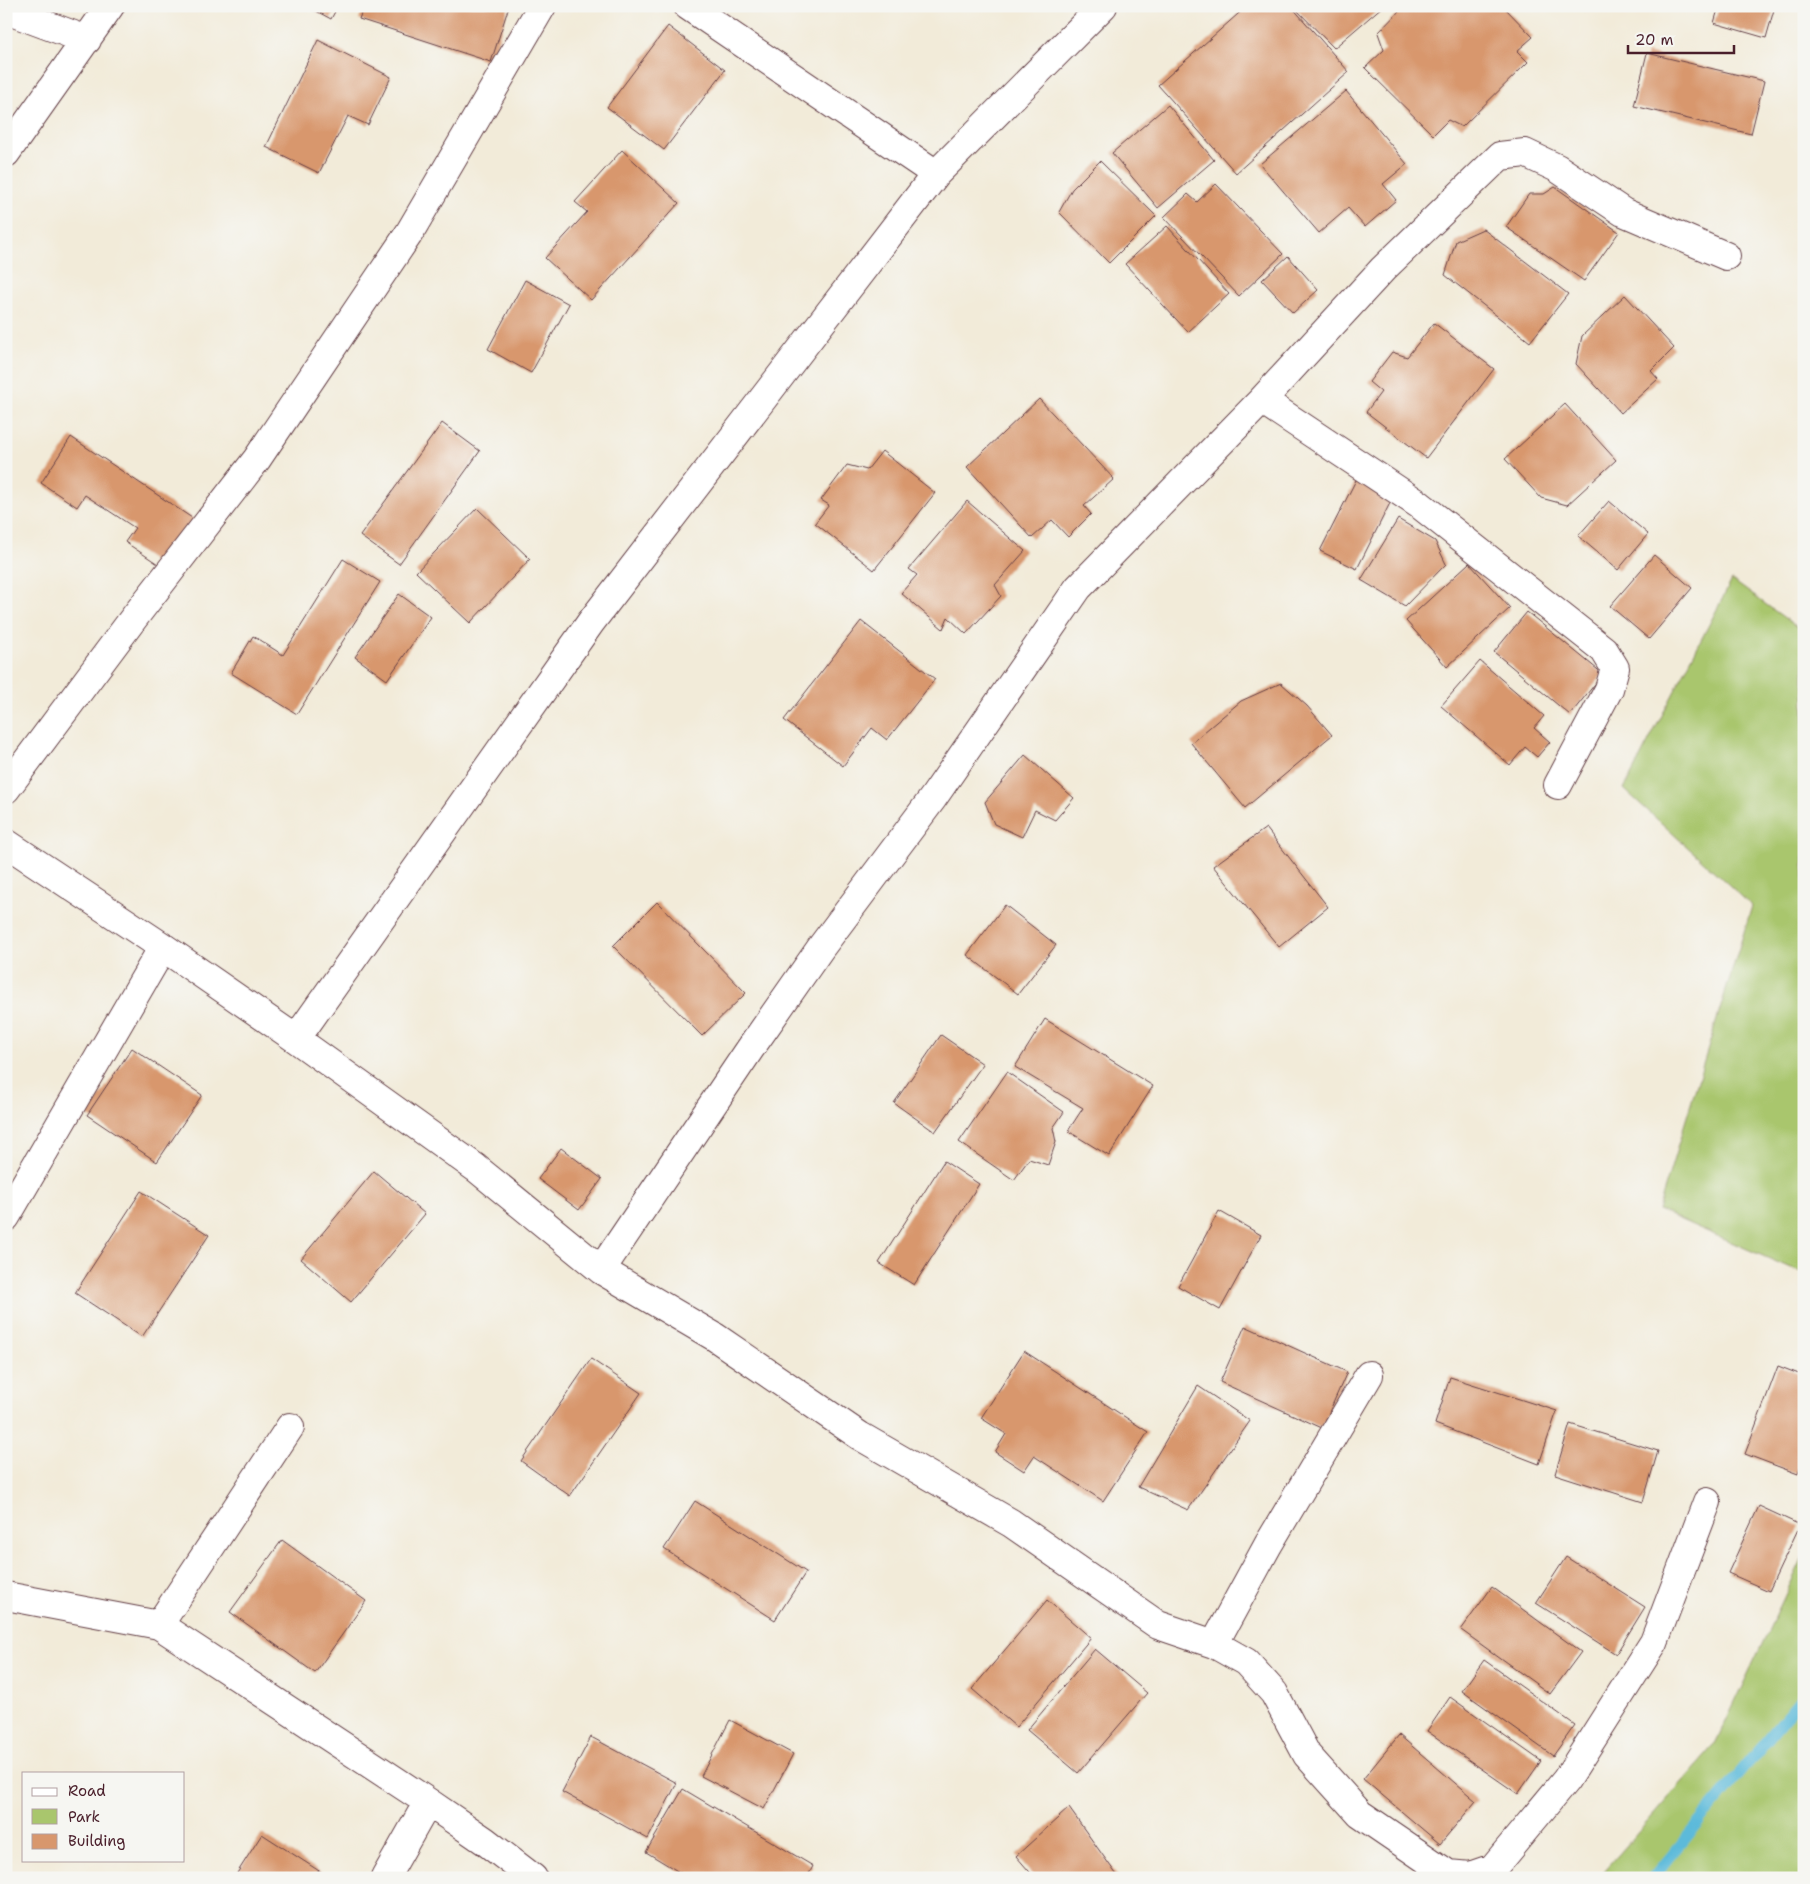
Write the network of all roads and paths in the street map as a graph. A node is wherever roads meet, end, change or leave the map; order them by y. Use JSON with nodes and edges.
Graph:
{"nodes":[{"id":1,"x":110,"y":6,"type":"edge"},
{"id":2,"x":542,"y":6,"type":"edge"},
{"id":3,"x":688,"y":6,"type":"edge"},
{"id":4,"x":1103,"y":6,"type":"edge"},
{"id":5,"x":6,"y":10,"type":"edge"},
{"id":6,"x":87,"y":40,"type":"junction"},
{"id":7,"x":6,"y":153,"type":"edge"},
{"id":8,"x":936,"y":174,"type":"junction"},
{"id":9,"x":1726,"y":256,"type":"dead end"},
{"id":10,"x":1262,"y":400,"type":"junction"},
{"id":11,"x":1558,"y":784,"type":"dead end"},
{"id":12,"x":6,"y":789,"type":"edge"},
{"id":13,"x":6,"y":843,"type":"edge"},
{"id":14,"x":163,"y":948,"type":"junction"},
{"id":15,"x":296,"y":1039,"type":"junction"},
{"id":16,"x":6,"y":1217,"type":"edge"},
{"id":17,"x":601,"y":1270,"type":"junction"},
{"id":18,"x":1369,"y":1375,"type":"dead end"},
{"id":19,"x":290,"y":1427,"type":"dead end"},
{"id":20,"x":1707,"y":1502,"type":"dead end"},
{"id":21,"x":6,"y":1596,"type":"edge"},
{"id":22,"x":158,"y":1625,"type":"junction"},
{"id":23,"x":1214,"y":1644,"type":"junction"},
{"id":24,"x":428,"y":1802,"type":"junction"},
{"id":25,"x":385,"y":1878,"type":"edge"},
{"id":26,"x":533,"y":1878,"type":"edge"}],
"edges":[{"from":1,"to":6,"type":"street"},
{"from":2,"to":12,"type":"street"},
{"from":3,"to":8,"type":"street"},
{"from":4,"to":8,"type":"street"},
{"from":5,"to":6,"type":"street"},
{"from":6,"to":7,"type":"street"},
{"from":8,"to":15,"type":"street"},
{"from":9,"to":10,"type":"street"},
{"from":10,"to":11,"type":"street"},
{"from":10,"to":17,"type":"street"},
{"from":13,"to":14,"type":"street"},
{"from":14,"to":15,"type":"street"},
{"from":14,"to":16,"type":"street"},
{"from":15,"to":17,"type":"street"},
{"from":17,"to":23,"type":"street"},
{"from":18,"to":23,"type":"street"},
{"from":19,"to":22,"type":"street"},
{"from":20,"to":23,"type":"street"},
{"from":21,"to":22,"type":"street"},
{"from":22,"to":24,"type":"street"},
{"from":24,"to":25,"type":"street"},
{"from":24,"to":26,"type":"street"}]}
